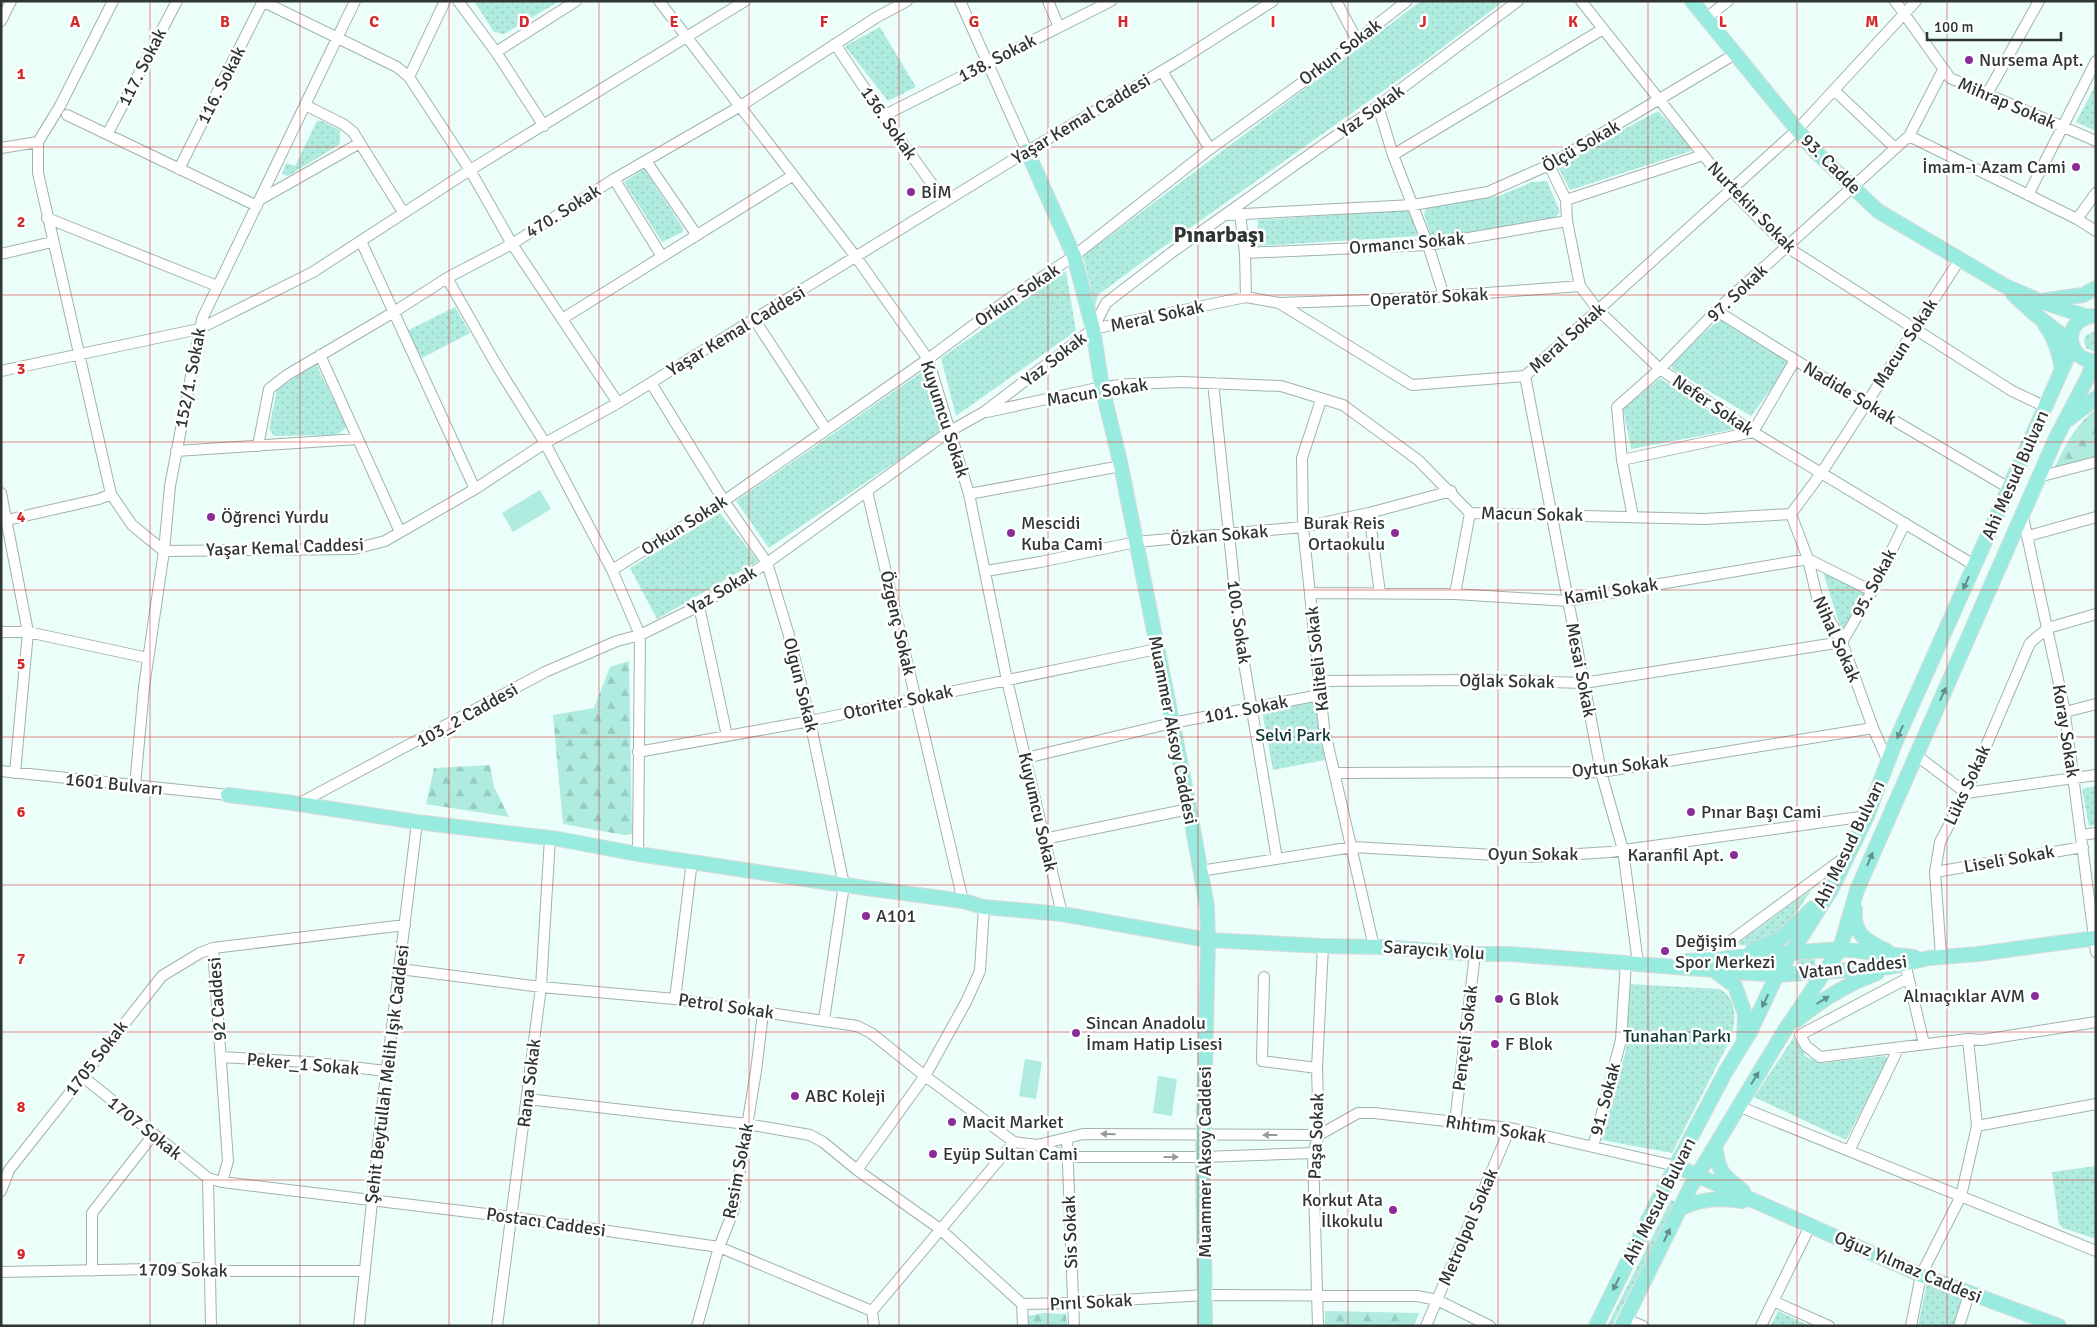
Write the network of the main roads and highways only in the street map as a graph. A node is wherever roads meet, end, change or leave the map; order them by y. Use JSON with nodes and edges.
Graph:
{"nodes":[{"id":1,"x":1692,"y":1,"type":"edge"},
{"id":2,"x":1027,"y":151,"type":"road end"},
{"id":3,"x":2005,"y":286,"type":"junction"},
{"id":4,"x":2096,"y":288,"type":"edge"},
{"id":5,"x":2040,"y":301,"type":"junction"},
{"id":6,"x":2036,"y":315,"type":"junction"},
{"id":7,"x":2093,"y":315,"type":"edge"},
{"id":8,"x":2072,"y":345,"type":"junction"},
{"id":9,"x":2095,"y":361,"type":"edge"},
{"id":10,"x":2062,"y":368,"type":"junction"},
{"id":11,"x":2096,"y":398,"type":"edge"},
{"id":12,"x":2063,"y":424,"type":"junction"},
{"id":13,"x":228,"y":795,"type":"road end"},
{"id":14,"x":1831,"y":890,"type":"junction"},
{"id":15,"x":1857,"y":890,"type":"junction"},
{"id":16,"x":1208,"y":940,"type":"junction"},
{"id":17,"x":2095,"y":943,"type":"edge"},
{"id":18,"x":1840,"y":949,"type":"junction"},
{"id":19,"x":1790,"y":952,"type":"junction"},
{"id":20,"x":1897,"y":962,"type":"junction"},
{"id":21,"x":1659,"y":964,"type":"junction"},
{"id":22,"x":1717,"y":965,"type":"junction"},
{"id":23,"x":1823,"y":972,"type":"junction"},
{"id":24,"x":1777,"y":975,"type":"junction"},
{"id":25,"x":1785,"y":1030,"type":"junction"},
{"id":26,"x":1744,"y":1042,"type":"junction"},
{"id":27,"x":1716,"y":1146,"type":"junction"},
{"id":28,"x":1676,"y":1166,"type":"junction"},
{"id":29,"x":1698,"y":1176,"type":"junction"},
{"id":30,"x":1759,"y":1203,"type":"junction"},
{"id":31,"x":1680,"y":1208,"type":"junction"},
{"id":32,"x":1624,"y":1322,"type":"edge"},
{"id":33,"x":1205,"y":1326,"type":"edge"},
{"id":34,"x":1596,"y":1326,"type":"edge"},
{"id":35,"x":2059,"y":1326,"type":"edge"}],
"edges":[{"from":1,"to":3,"type":"main road","name":"93. Cadde"},
{"from":2,"to":16,"type":"main road","name":"Muammer Aksoy Caddesi"},
{"from":3,"to":5,"type":"main road","name":"93. Cadde"},
{"from":3,"to":6,"type":"main road","name":"93. Cadde"},
{"from":4,"to":5,"type":"main road"},
{"from":5,"to":7,"type":"main road","name":"93. Cadde"},
{"from":6,"to":8,"type":"main road","name":"93. Cadde"},
{"from":6,"to":10,"type":"main road"},
{"from":7,"to":8,"type":"main road","name":"Ahi Mesud Bulvarı"},
{"from":8,"to":9,"type":"main road","name":"93. Cadde"},
{"from":8,"to":10,"type":"main road","name":"Ahi Mesud Bulvarı"},
{"from":9,"to":12,"type":"main road","name":"Ahi Mesud Bulvarı"},
{"from":10,"to":14,"type":"main road","name":"Ahi Mesud Bulvarı","one_way":true},
{"from":11,"to":12,"type":"main road"},
{"from":15,"to":12,"type":"main road","name":"Ahi Mesud Bulvarı","one_way":true},
{"from":13,"to":16,"type":"main road","name":"Saraycık Yolu"},
{"from":14,"to":19,"type":"main road","name":"Ahi Mesud Bulvarı"},
{"from":14,"to":22,"type":"main road"},
{"from":15,"to":18,"type":"main road","name":"Ahi Mesud Bulvarı"},
{"from":15,"to":20,"type":"main road"},
{"from":16,"to":21,"type":"main road","name":"Saraycık Yolu"},
{"from":16,"to":33,"type":"main road","name":"Muammer Aksoy Caddesi"},
{"from":17,"to":20,"type":"main road","name":"Vatan Caddesi"},
{"from":18,"to":19,"type":"main road","name":"Vatan Caddesi"},
{"from":18,"to":20,"type":"main road","name":"Vatan Caddesi"},
{"from":18,"to":23,"type":"main road","name":"Ahi Mesud Bulvarı"},
{"from":19,"to":22,"type":"main road","name":"Vatan Caddesi"},
{"from":19,"to":24,"type":"main road","name":"Ahi Mesud Bulvarı"},
{"from":20,"to":23,"type":"main road","name":"Vatan Caddesi"},
{"from":25,"to":20,"type":"main road","one_way":true},
{"from":21,"to":22,"type":"main road","name":"Vatan Caddesi"},
{"from":21,"to":22,"type":"main road","name":"Vatan Caddesi"},
{"from":22,"to":24,"type":"main road","name":"Vatan Caddesi"},
{"from":22,"to":26,"type":"main road"},
{"from":23,"to":24,"type":"main road","name":"Vatan Caddesi"},
{"from":23,"to":25,"type":"main road","name":"Ahi Mesud Bulvarı"},
{"from":24,"to":26,"type":"main road","name":"Ahi Mesud Bulvarı","one_way":true},
{"from":27,"to":25,"type":"main road","name":"Ahi Mesud Bulvarı","one_way":true},
{"from":26,"to":28,"type":"main road","name":"Ahi Mesud Bulvarı"},
{"from":27,"to":29,"type":"main road","name":"Ahi Mesud Bulvarı"},
{"from":27,"to":30,"type":"main road"},
{"from":28,"to":29,"type":"main road"},
{"from":28,"to":34,"type":"main road","name":"Ahi Mesud Bulvarı","one_way":true},
{"from":29,"to":30,"type":"main road"},
{"from":29,"to":31,"type":"main road","name":"Ahi Mesud Bulvarı"},
{"from":30,"to":31,"type":"main road"},
{"from":30,"to":35,"type":"main road","name":"Oğuz Yılmaz Caddesi"},
{"from":32,"to":31,"type":"main road","name":"Ahi Mesud Bulvarı","one_way":true}]}
